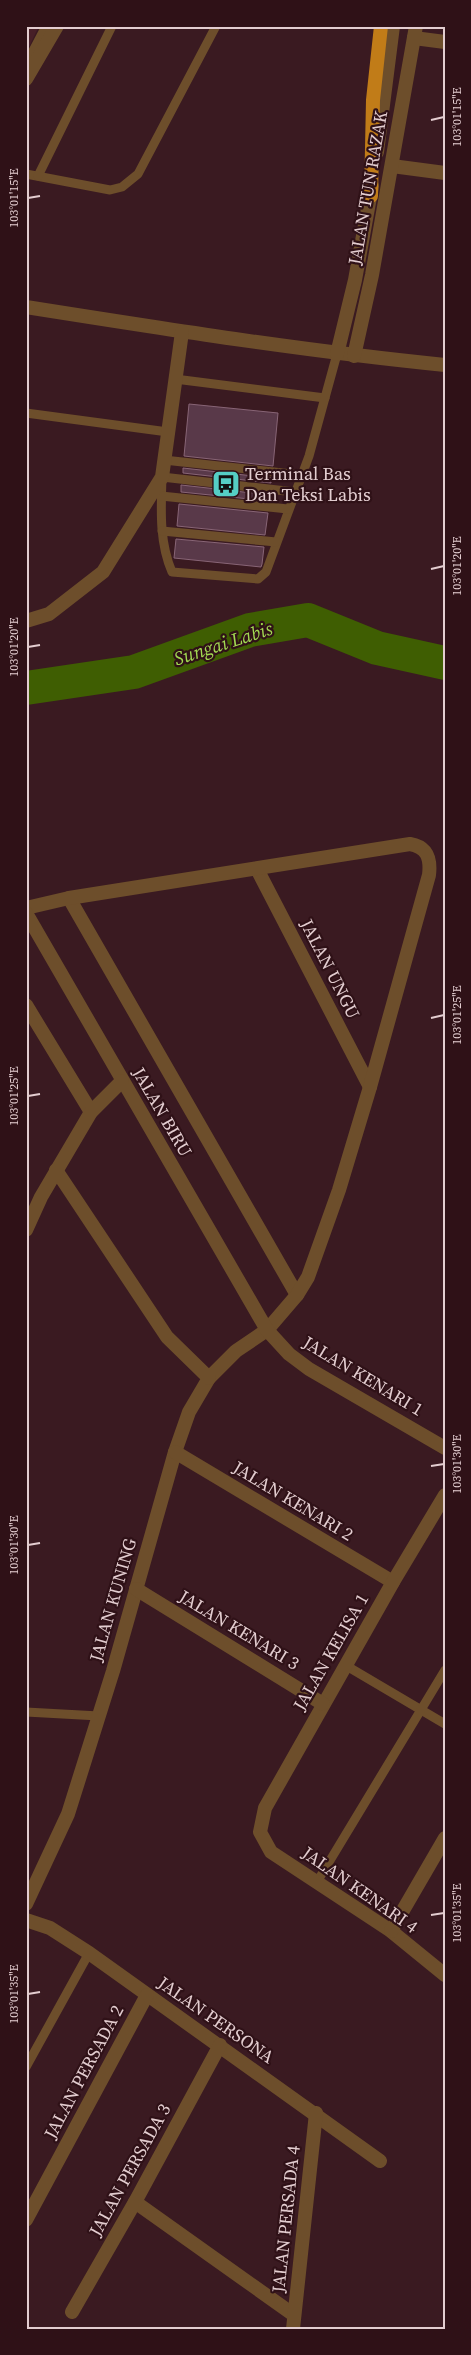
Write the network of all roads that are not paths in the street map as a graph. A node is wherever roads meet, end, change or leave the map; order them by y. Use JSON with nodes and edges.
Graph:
{"nodes":[{"id":1,"x":46,"y":26,"type":"edge"},
{"id":2,"x":57,"y":26,"type":"edge"},
{"id":3,"x":112,"y":26,"type":"edge"},
{"id":4,"x":216,"y":26,"type":"edge"},
{"id":5,"x":382,"y":26,"type":"edge"},
{"id":6,"x":393,"y":26,"type":"edge"},
{"id":7,"x":415,"y":32,"type":"edge"},
{"id":8,"x":445,"y":42,"type":"edge"},
{"id":9,"x":26,"y":64,"type":"edge"},
{"id":10,"x":26,"y":79,"type":"edge"},
{"id":11,"x":392,"y":166,"type":"junction"},
{"id":12,"x":445,"y":173,"type":"edge"},
{"id":13,"x":26,"y":174,"type":"edge"},
{"id":14,"x":38,"y":176,"type":"junction"},
{"id":15,"x":371,"y":196,"type":"junction"},
{"id":16,"x":26,"y":307,"type":"edge"},
{"id":17,"x":182,"y":332,"type":"junction"},
{"id":18,"x":337,"y":354,"type":"junction"},
{"id":19,"x":354,"y":356,"type":"junction"},
{"id":20,"x":445,"y":365,"type":"edge"},
{"id":21,"x":175,"y":379,"type":"junction"},
{"id":22,"x":325,"y":398,"type":"junction"},
{"id":23,"x":26,"y":413,"type":"edge"},
{"id":24,"x":168,"y":432,"type":"junction"},
{"id":25,"x":164,"y":460,"type":"junction"},
{"id":26,"x":301,"y":475,"type":"junction"},
{"id":27,"x":162,"y":477,"type":"junction"},
{"id":28,"x":295,"y":492,"type":"junction"},
{"id":29,"x":161,"y":496,"type":"junction"},
{"id":30,"x":288,"y":509,"type":"junction"},
{"id":31,"x":162,"y":531,"type":"junction"},
{"id":32,"x":276,"y":542,"type":"junction"},
{"id":33,"x":26,"y":621,"type":"edge"},
{"id":34,"x":257,"y":869,"type":"junction"},
{"id":35,"x":69,"y":898,"type":"junction"},
{"id":36,"x":26,"y":908,"type":"edge"},
{"id":37,"x":26,"y":913,"type":"edge"},
{"id":38,"x":26,"y":1005,"type":"edge"},
{"id":39,"x":122,"y":1081,"type":"junction"},
{"id":40,"x":370,"y":1087,"type":"junction"},
{"id":41,"x":90,"y":1112,"type":"junction"},
{"id":42,"x":56,"y":1170,"type":"junction"},
{"id":43,"x":26,"y":1230,"type":"edge"},
{"id":44,"x":297,"y":1295,"type":"junction"},
{"id":45,"x":267,"y":1330,"type":"junction"},
{"id":46,"x":209,"y":1378,"type":"junction"},
{"id":47,"x":445,"y":1448,"type":"edge"},
{"id":48,"x":175,"y":1452,"type":"junction"},
{"id":49,"x":445,"y":1495,"type":"edge"},
{"id":50,"x":393,"y":1582,"type":"junction"},
{"id":51,"x":136,"y":1589,"type":"junction"},
{"id":52,"x":345,"y":1665,"type":"junction"},
{"id":53,"x":445,"y":1670,"type":"edge"},
{"id":54,"x":323,"y":1704,"type":"junction"},
{"id":55,"x":420,"y":1710,"type":"junction"},
{"id":56,"x":26,"y":1712,"type":"edge"},
{"id":57,"x":99,"y":1716,"type":"junction"},
{"id":58,"x":445,"y":1724,"type":"edge"},
{"id":59,"x":260,"y":1832,"type":"joint"},
{"id":60,"x":445,"y":1838,"type":"edge"},
{"id":61,"x":318,"y":1882,"type":"junction"},
{"id":62,"x":26,"y":1904,"type":"edge"},
{"id":63,"x":26,"y":1920,"type":"edge"},
{"id":64,"x":391,"y":1931,"type":"junction"},
{"id":65,"x":89,"y":1953,"type":"junction"},
{"id":66,"x":445,"y":1975,"type":"edge"},
{"id":67,"x":147,"y":1995,"type":"junction"},
{"id":68,"x":220,"y":2045,"type":"junction"},
{"id":69,"x":26,"y":2067,"type":"edge"},
{"id":70,"x":316,"y":2113,"type":"junction"},
{"id":71,"x":380,"y":2161,"type":"dead end"},
{"id":72,"x":135,"y":2202,"type":"junction"},
{"id":73,"x":26,"y":2220,"type":"edge"},
{"id":74,"x":72,"y":2312,"type":"dead end"},
{"id":75,"x":294,"y":2314,"type":"junction"},
{"id":76,"x":293,"y":2329,"type":"edge"}],
"edges":[{"from":1,"to":9,"type":"lane"},
{"from":2,"to":10,"type":"street"},
{"from":3,"to":14,"type":"lane"},
{"from":4,"to":14,"type":"lane"},
{"from":5,"to":15,"type":"highway"},
{"from":6,"to":15,"type":"street","name":"JALAN TUN RAZAK"},
{"from":7,"to":8,"type":"street"},
{"from":7,"to":11,"type":"street","name":"JALAN TUN RAZAK"},
{"from":11,"to":12,"type":"street"},
{"from":11,"to":19,"type":"street","name":"JALAN TUN RAZAK"},
{"from":13,"to":14,"type":"lane"},
{"from":15,"to":18,"type":"street","name":"JALAN TUN RAZAK"},
{"from":16,"to":17,"type":"street"},
{"from":17,"to":18,"type":"street"},
{"from":17,"to":21,"type":"street"},
{"from":18,"to":19,"type":"street"},
{"from":18,"to":22,"type":"lane"},
{"from":19,"to":20,"type":"street"},
{"from":21,"to":22,"type":"lane"},
{"from":21,"to":24,"type":"street"},
{"from":22,"to":26,"type":"lane"},
{"from":23,"to":24,"type":"lane"},
{"from":24,"to":25,"type":"street"},
{"from":25,"to":26,"type":"lane"},
{"from":25,"to":27,"type":"street"},
{"from":26,"to":28,"type":"lane"},
{"from":27,"to":28,"type":"lane"},
{"from":27,"to":29,"type":"lane"},
{"from":27,"to":33,"type":"street"},
{"from":28,"to":30,"type":"lane"},
{"from":29,"to":30,"type":"lane"},
{"from":29,"to":31,"type":"lane"},
{"from":30,"to":32,"type":"lane"},
{"from":31,"to":32,"type":"lane"},
{"from":31,"to":32,"type":"lane"},
{"from":34,"to":35,"type":"street"},
{"from":34,"to":40,"type":"street","name":"JALAN UNGU"},
{"from":34,"to":40,"type":"street","name":"JALAN KUNING"},
{"from":35,"to":36,"type":"street"},
{"from":35,"to":44,"type":"street"},
{"from":37,"to":39,"type":"street","name":"JALAN BIRU"},
{"from":38,"to":41,"type":"street"},
{"from":39,"to":41,"type":"street"},
{"from":39,"to":45,"type":"street","name":"JALAN BIRU"},
{"from":40,"to":44,"type":"street","name":"JALAN KUNING"},
{"from":41,"to":42,"type":"street"},
{"from":42,"to":43,"type":"street"},
{"from":42,"to":46,"type":"street"},
{"from":44,"to":45,"type":"street","name":"JALAN KUNING"},
{"from":45,"to":46,"type":"street","name":"JALAN KUNING"},
{"from":45,"to":47,"type":"street","name":"JALAN KENARI 1"},
{"from":46,"to":48,"type":"street","name":"JALAN KUNING"},
{"from":48,"to":50,"type":"street","name":"JALAN KENARI 2"},
{"from":48,"to":51,"type":"street","name":"JALAN KUNING"},
{"from":49,"to":50,"type":"street","name":"JALAN KELISA 1"},
{"from":50,"to":52,"type":"street","name":"JALAN KELISA 1"},
{"from":51,"to":54,"type":"street","name":"JALAN KENARI 3"},
{"from":51,"to":57,"type":"street","name":"JALAN KUNING"},
{"from":52,"to":54,"type":"street","name":"JALAN KELISA 1"},
{"from":52,"to":55,"type":"lane"},
{"from":53,"to":55,"type":"lane"},
{"from":54,"to":59,"type":"street","name":"JALAN KELISA 1"},
{"from":55,"to":58,"type":"lane"},
{"from":55,"to":61,"type":"lane"},
{"from":56,"to":57,"type":"lane"},
{"from":57,"to":62,"type":"street","name":"JALAN KUNING"},
{"from":59,"to":61,"type":"street","name":"JALAN KENARI 4"},
{"from":60,"to":64,"type":"street"},
{"from":61,"to":64,"type":"street","name":"JALAN KENARI 4"},
{"from":63,"to":65,"type":"street","name":"JALAN PERSONA"},
{"from":64,"to":66,"type":"street","name":"JALAN KENARI 4"},
{"from":65,"to":67,"type":"street","name":"JALAN PERSONA"},
{"from":65,"to":69,"type":"lane"},
{"from":67,"to":68,"type":"street","name":"JALAN PERSONA"},
{"from":67,"to":73,"type":"street","name":"JALAN PERSADA 2"},
{"from":68,"to":70,"type":"street","name":"JALAN PERSONA"},
{"from":68,"to":72,"type":"street","name":"JALAN PERSADA 3"},
{"from":70,"to":71,"type":"street","name":"JALAN PERSONA"},
{"from":70,"to":75,"type":"street","name":"JALAN PERSADA 4"},
{"from":72,"to":74,"type":"street","name":"JALAN PERSADA 3"},
{"from":72,"to":75,"type":"street"},
{"from":75,"to":76,"type":"street","name":"JALAN PERSADA 4"}]}
